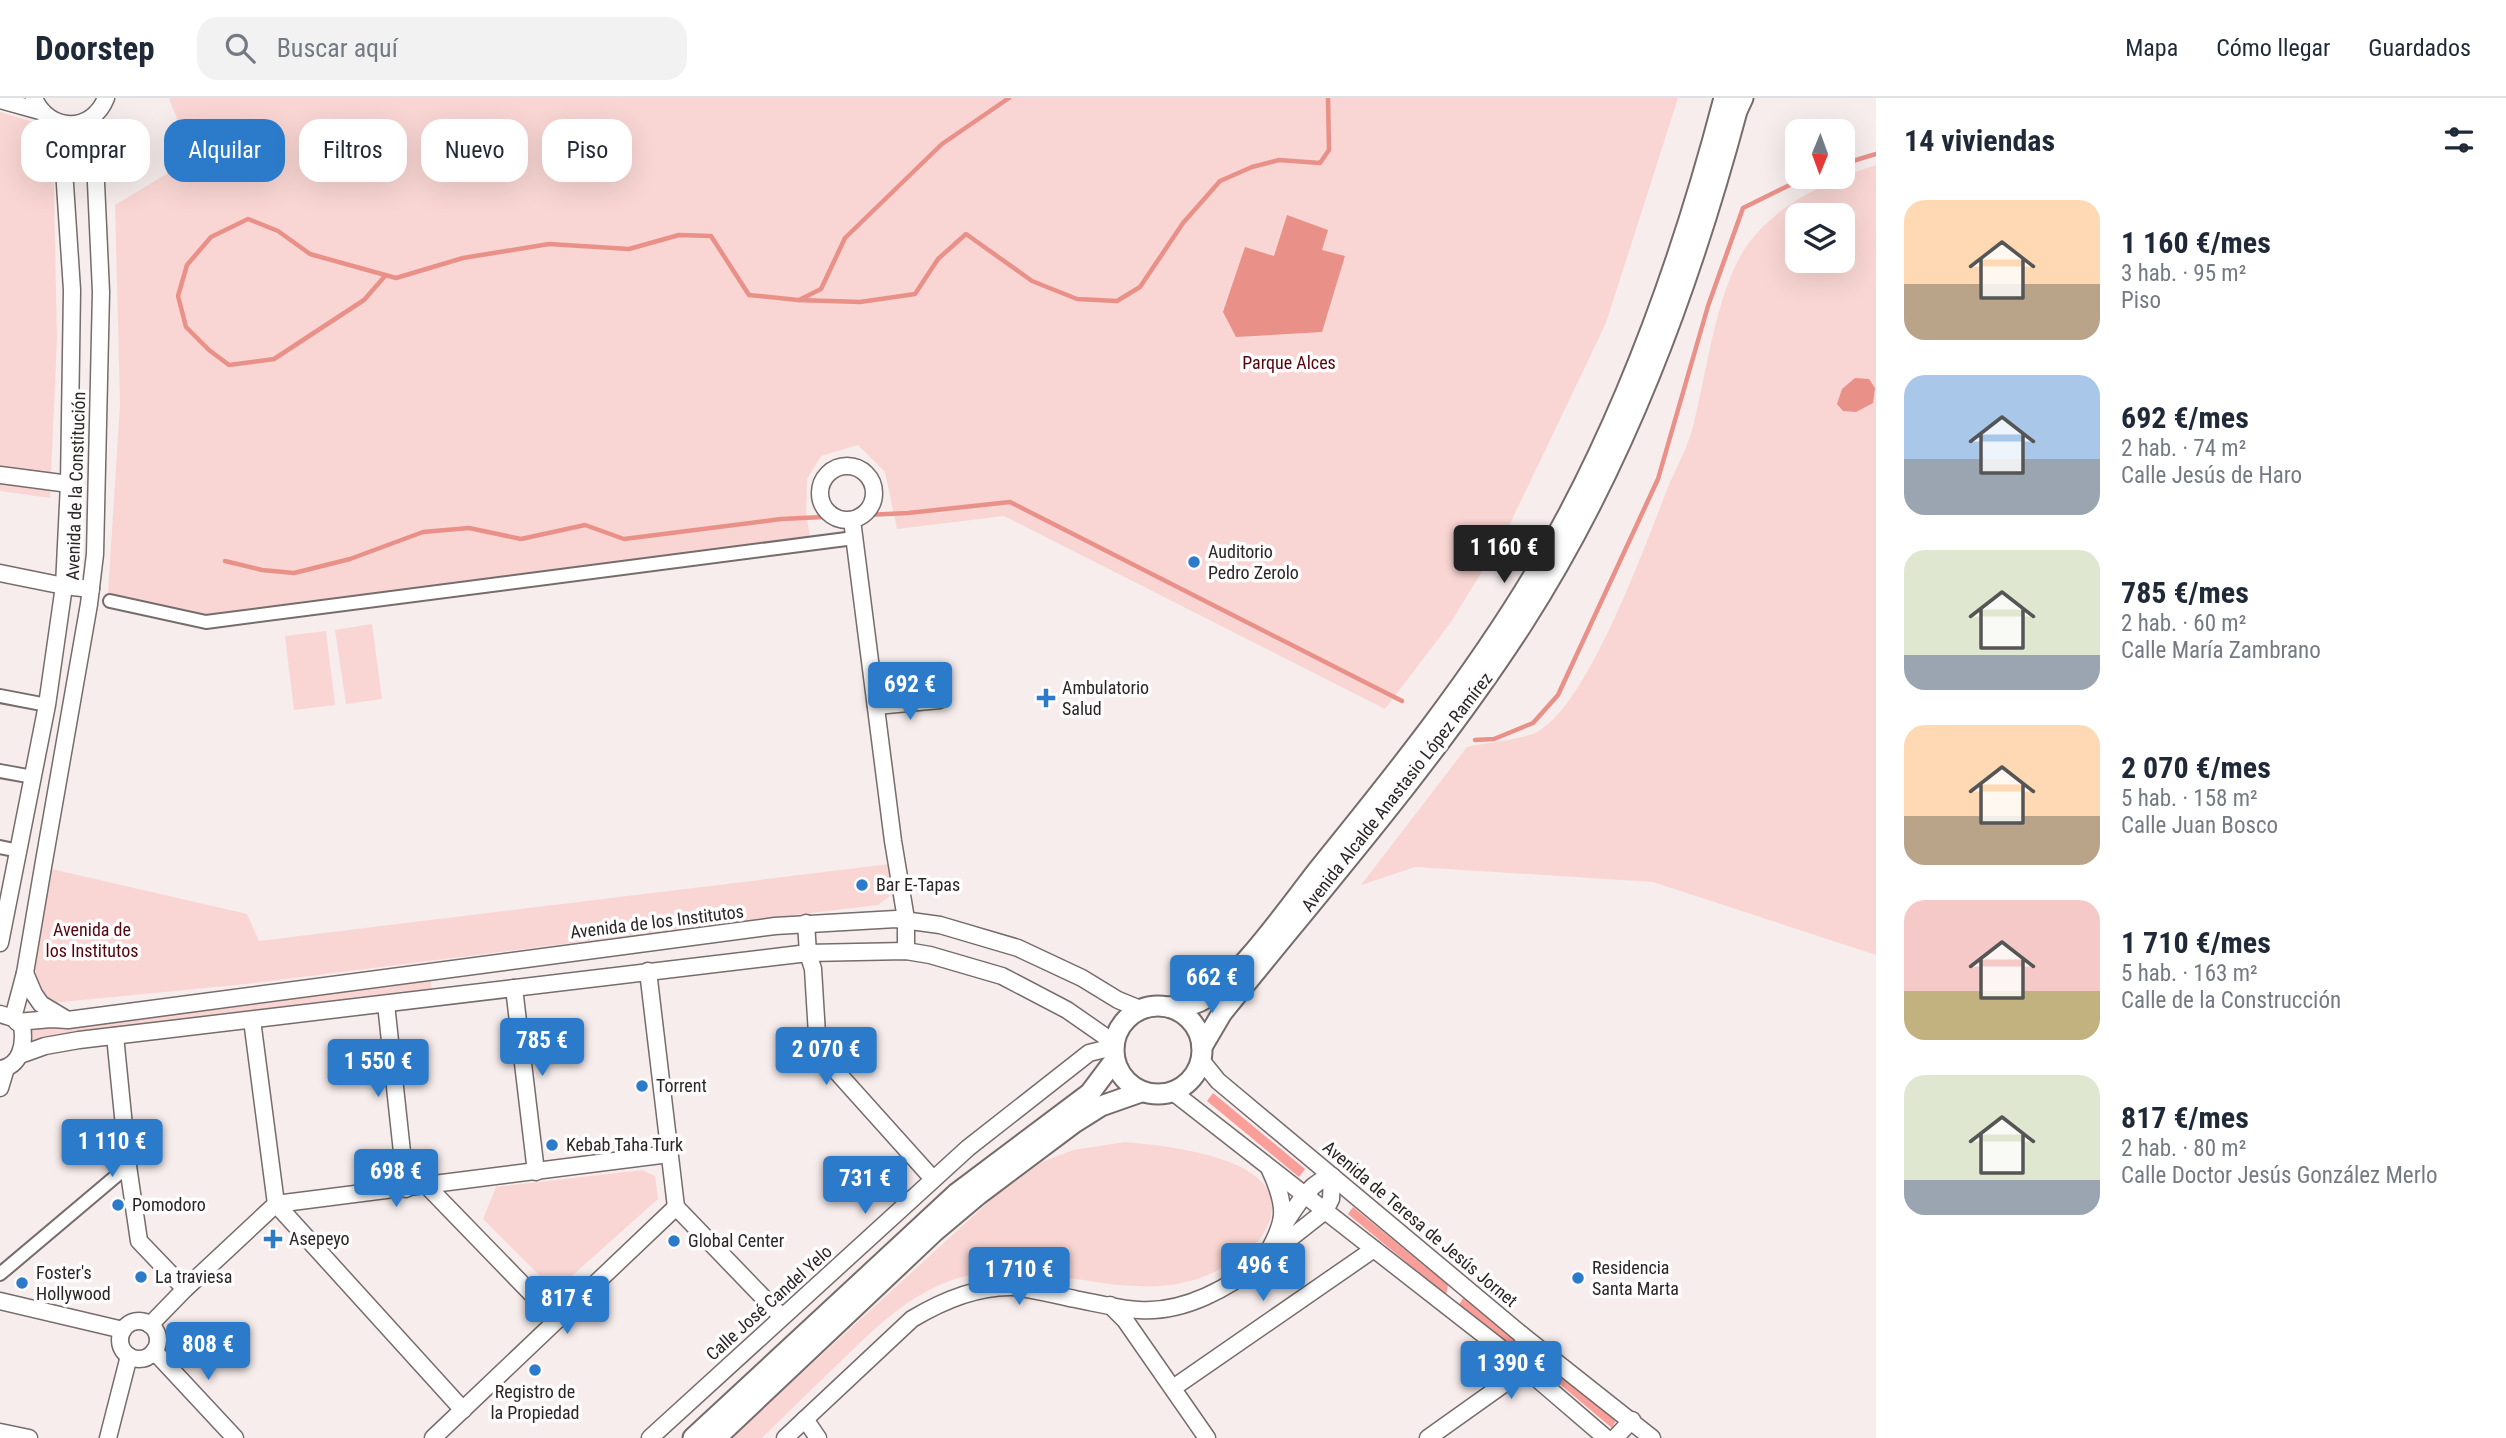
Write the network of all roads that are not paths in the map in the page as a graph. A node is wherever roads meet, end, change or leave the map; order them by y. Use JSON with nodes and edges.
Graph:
{"nodes":[{"id":1,"x":1724,"y":98,"type":"edge"},
{"id":2,"x":1743,"y":98,"type":"edge"},
{"id":3,"x":107,"y":99,"type":"edge"},
{"id":4,"x":0,"y":100,"type":"edge"},
{"id":5,"x":37,"y":104,"type":"edge"},
{"id":6,"x":93,"y":117,"type":"junction"},
{"id":7,"x":51,"y":119,"type":"edge"},
{"id":8,"x":88,"y":119,"type":"edge"},
{"id":9,"x":65,"y":182,"type":"edge"},
{"id":10,"x":0,"y":475,"type":"edge"},
{"id":11,"x":69,"y":484,"type":"junction"},
{"id":12,"x":852,"y":520,"type":"dead end"},
{"id":13,"x":854,"y":538,"type":"junction"},
{"id":14,"x":0,"y":573,"type":"edge"},
{"id":15,"x":64,"y":586,"type":"junction"},
{"id":16,"x":91,"y":589,"type":"junction"},
{"id":17,"x":110,"y":601,"type":"dead end"},
{"id":18,"x":0,"y":696,"type":"edge"},
{"id":19,"x":940,"y":700,"type":"dead end"},
{"id":20,"x":47,"y":705,"type":"junction"},
{"id":21,"x":876,"y":706,"type":"junction"},
{"id":22,"x":0,"y":771,"type":"edge"},
{"id":23,"x":33,"y":777,"type":"junction"},
{"id":24,"x":0,"y":847,"type":"edge"},
{"id":25,"x":19,"y":851,"type":"junction"},
{"id":26,"x":906,"y":919,"type":"junction"},
{"id":27,"x":806,"y":923,"type":"junction"},
{"id":28,"x":0,"y":943,"type":"edge"},
{"id":29,"x":906,"y":951,"type":"junction"},
{"id":30,"x":808,"y":953,"type":"junction"},
{"id":31,"x":430,"y":971,"type":"junction"},
{"id":32,"x":648,"y":971,"type":"junction"},
{"id":33,"x":25,"y":973,"type":"junction"},
{"id":34,"x":514,"y":988,"type":"junction"},
{"id":35,"x":432,"y":998,"type":"junction"},
{"id":36,"x":386,"y":1004,"type":"junction"},
{"id":37,"x":1168,"y":1007,"type":"junction"},
{"id":38,"x":1140,"y":1009,"type":"junction"},
{"id":39,"x":10,"y":1018,"type":"edge"},
{"id":40,"x":68,"y":1020,"type":"junction"},
{"id":41,"x":252,"y":1020,"type":"junction"},
{"id":42,"x":115,"y":1036,"type":"junction"},
{"id":43,"x":1113,"y":1050,"type":"junction"},
{"id":44,"x":1202,"y":1053,"type":"junction"},
{"id":45,"x":20,"y":1055,"type":"junction"},
{"id":46,"x":3,"y":1069,"type":"edge"},
{"id":47,"x":0,"y":1088,"type":"edge"},
{"id":48,"x":1141,"y":1091,"type":"junction"},
{"id":49,"x":1173,"y":1092,"type":"junction"},
{"id":50,"x":669,"y":1154,"type":"junction"},
{"id":51,"x":128,"y":1166,"type":"junction"},
{"id":52,"x":1269,"y":1167,"type":"junction"},
{"id":53,"x":536,"y":1172,"type":"junction"},
{"id":54,"x":1332,"y":1176,"type":"junction"},
{"id":55,"x":933,"y":1179,"type":"junction"},
{"id":56,"x":427,"y":1186,"type":"junction"},
{"id":57,"x":406,"y":1189,"type":"junction"},
{"id":58,"x":1305,"y":1196,"type":"junction"},
{"id":59,"x":276,"y":1204,"type":"junction"},
{"id":60,"x":676,"y":1207,"type":"junction"},
{"id":61,"x":1325,"y":1211,"type":"junction"},
{"id":62,"x":1278,"y":1233,"type":"junction"},
{"id":63,"x":1374,"y":1249,"type":"junction"},
{"id":64,"x":1264,"y":1259,"type":"junction"},
{"id":65,"x":0,"y":1274,"type":"edge"},
{"id":66,"x":185,"y":1289,"type":"junction"},
{"id":67,"x":0,"y":1301,"type":"edge"},
{"id":68,"x":1110,"y":1305,"type":"junction"},
{"id":69,"x":782,"y":1317,"type":"junction"},
{"id":70,"x":557,"y":1320,"type":"junction"},
{"id":71,"x":150,"y":1325,"type":"junction"},
{"id":72,"x":123,"y":1330,"type":"junction"},
{"id":73,"x":1522,"y":1335,"type":"junction"},
{"id":74,"x":154,"y":1351,"type":"junction"},
{"id":75,"x":129,"y":1356,"type":"junction"},
{"id":76,"x":1525,"y":1369,"type":"junction"},
{"id":77,"x":1173,"y":1388,"type":"junction"},
{"id":78,"x":463,"y":1410,"type":"junction"},
{"id":79,"x":805,"y":1419,"type":"junction"},
{"id":80,"x":1632,"y":1420,"type":"junction"},
{"id":81,"x":0,"y":1432,"type":"edge"},
{"id":82,"x":29,"y":1438,"type":"edge"},
{"id":83,"x":108,"y":1438,"type":"edge"},
{"id":84,"x":235,"y":1438,"type":"edge"},
{"id":85,"x":433,"y":1438,"type":"edge"},
{"id":86,"x":650,"y":1438,"type":"edge"},
{"id":87,"x":693,"y":1438,"type":"edge"},
{"id":88,"x":716,"y":1438,"type":"edge"},
{"id":89,"x":785,"y":1438,"type":"edge"},
{"id":90,"x":818,"y":1438,"type":"edge"},
{"id":91,"x":1207,"y":1438,"type":"edge"},
{"id":92,"x":1429,"y":1438,"type":"edge"},
{"id":93,"x":1606,"y":1438,"type":"edge"},
{"id":94,"x":1615,"y":1438,"type":"edge"},
{"id":95,"x":1652,"y":1438,"type":"edge"}],
"edges":[{"from":1,"to":37,"type":"street","name":"Avenida Alcalde Anastasio López Ramírez"},
{"from":2,"to":44,"type":"street","name":"Avenida Alcalde Anastasio López Ramírez"},
{"from":3,"to":6,"type":"street"},
{"from":4,"to":5,"type":"street"},
{"from":5,"to":7,"type":"street"},
{"from":6,"to":8,"type":"street"},
{"from":6,"to":16,"type":"street","name":"Avenida de la Constitución"},
{"from":9,"to":11,"type":"street","name":"Avenida de la Constitución"},
{"from":10,"to":11,"type":"street"},
{"from":11,"to":15,"type":"street","name":"Avenida de la Constitución"},
{"from":12,"to":13,"type":"street"},
{"from":13,"to":17,"type":"street"},
{"from":13,"to":21,"type":"street"},
{"from":14,"to":15,"type":"street"},
{"from":15,"to":16,"type":"street"},
{"from":15,"to":20,"type":"street","name":"Avenida de la Constitución"},
{"from":16,"to":33,"type":"street","name":"Avenida de la Constitución"},
{"from":18,"to":20,"type":"street"},
{"from":19,"to":21,"type":"street"},
{"from":20,"to":23,"type":"street","name":"Avenida de la Constitución"},
{"from":21,"to":26,"type":"street"},
{"from":22,"to":23,"type":"street"},
{"from":23,"to":25,"type":"street","name":"Avenida de la Constitución"},
{"from":24,"to":25,"type":"street"},
{"from":25,"to":28,"type":"street","name":"Avenida de la Constitución"},
{"from":26,"to":27,"type":"street","name":"Avenida de los Institutos"},
{"from":26,"to":29,"type":"street"},
{"from":26,"to":38,"type":"street","name":"Avenida de los Institutos"},
{"from":27,"to":30,"type":"street"},
{"from":27,"to":31,"type":"street","name":"Avenida de los Institutos"},
{"from":29,"to":30,"type":"street"},
{"from":29,"to":43,"type":"street"},
{"from":30,"to":32,"type":"street"},
{"from":30,"to":55,"type":"street"},
{"from":31,"to":35,"type":"street"},
{"from":31,"to":40,"type":"street","name":"Avenida de los Institutos"},
{"from":32,"to":34,"type":"street"},
{"from":32,"to":50,"type":"street"},
{"from":33,"to":39,"type":"street","name":"Avenida de la Constitución"},
{"from":33,"to":40,"type":"street"},
{"from":34,"to":35,"type":"street"},
{"from":34,"to":53,"type":"street"},
{"from":35,"to":36,"type":"street"},
{"from":36,"to":41,"type":"street"},
{"from":36,"to":57,"type":"street"},
{"from":37,"to":38,"type":"street"},
{"from":37,"to":44,"type":"street"},
{"from":38,"to":43,"type":"street"},
{"from":39,"to":40,"type":"street","name":"Avenida de los Institutos"},
{"from":39,"to":45,"type":"street"},
{"from":41,"to":42,"type":"street"},
{"from":41,"to":59,"type":"street"},
{"from":42,"to":45,"type":"street"},
{"from":42,"to":51,"type":"street"},
{"from":43,"to":48,"type":"street"},
{"from":43,"to":55,"type":"street","name":"Calle José Candel Yelo"},
{"from":43,"to":87,"type":"street"},
{"from":44,"to":49,"type":"street"},
{"from":44,"to":54,"type":"street","name":"Avenida de Teresa de Jesús Jornet"},
{"from":45,"to":46,"type":"street"},
{"from":46,"to":47,"type":"street"},
{"from":48,"to":49,"type":"street"},
{"from":48,"to":88,"type":"street"},
{"from":49,"to":52,"type":"street"},
{"from":50,"to":53,"type":"street"},
{"from":50,"to":60,"type":"street"},
{"from":51,"to":65,"type":"street"},
{"from":51,"to":66,"type":"street"},
{"from":52,"to":58,"type":"street"},
{"from":52,"to":62,"type":"street"},
{"from":53,"to":56,"type":"street"},
{"from":54,"to":58,"type":"street"},
{"from":54,"to":61,"type":"street"},
{"from":54,"to":73,"type":"street","name":"Avenida de Teresa de Jesús Jornet"},
{"from":55,"to":69,"type":"street","name":"Calle José Candel Yelo"},
{"from":56,"to":57,"type":"street"},
{"from":56,"to":70,"type":"street"},
{"from":57,"to":59,"type":"street"},
{"from":58,"to":61,"type":"street"},
{"from":58,"to":62,"type":"street"},
{"from":59,"to":66,"type":"street"},
{"from":59,"to":78,"type":"street"},
{"from":60,"to":69,"type":"street"},
{"from":60,"to":70,"type":"street"},
{"from":61,"to":63,"type":"street"},
{"from":61,"to":64,"type":"street"},
{"from":62,"to":64,"type":"street"},
{"from":63,"to":76,"type":"street"},
{"from":63,"to":77,"type":"street"},
{"from":64,"to":68,"type":"street"},
{"from":66,"to":71,"type":"street"},
{"from":67,"to":72,"type":"street"},
{"from":68,"to":77,"type":"street"},
{"from":68,"to":79,"type":"street"},
{"from":69,"to":86,"type":"street","name":"Calle José Candel Yelo"},
{"from":70,"to":78,"type":"street"},
{"from":71,"to":72,"type":"street"},
{"from":71,"to":74,"type":"street"},
{"from":72,"to":75,"type":"street"},
{"from":73,"to":76,"type":"street"},
{"from":73,"to":80,"type":"street","name":"Avenida de Teresa de Jesús Jornet"},
{"from":74,"to":75,"type":"street"},
{"from":74,"to":84,"type":"street"},
{"from":75,"to":83,"type":"street"},
{"from":76,"to":92,"type":"street"},
{"from":76,"to":93,"type":"street"},
{"from":77,"to":91,"type":"street"},
{"from":78,"to":85,"type":"street"},
{"from":79,"to":89,"type":"street"},
{"from":79,"to":90,"type":"street"},
{"from":80,"to":94,"type":"street"},
{"from":80,"to":95,"type":"street","name":"Avenida de Teresa de Jesús Jornet"},
{"from":81,"to":82,"type":"street"}]}
